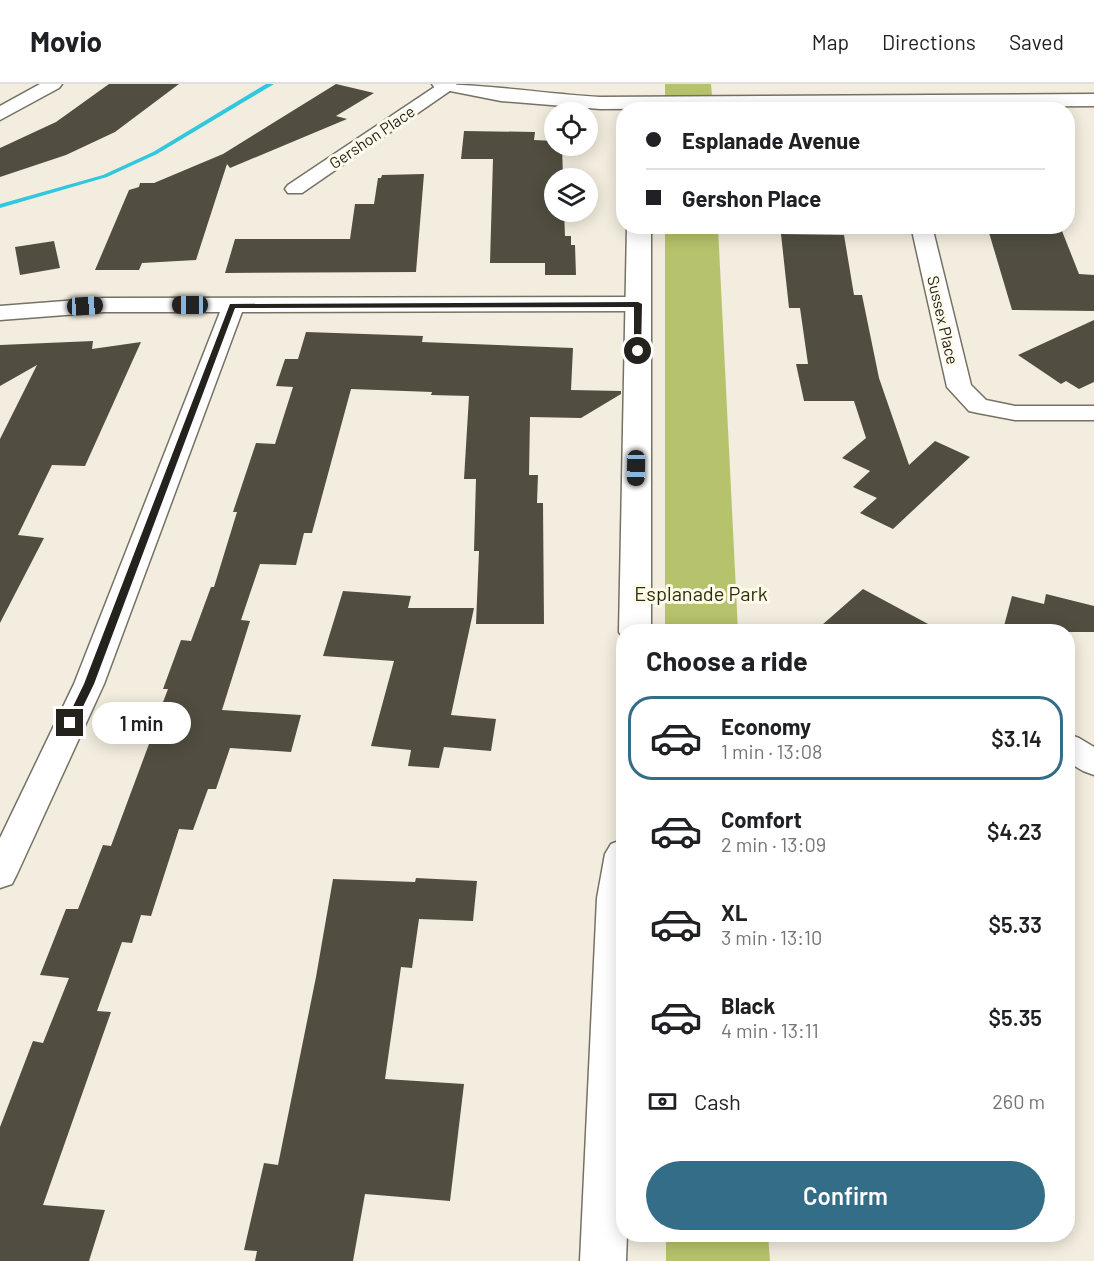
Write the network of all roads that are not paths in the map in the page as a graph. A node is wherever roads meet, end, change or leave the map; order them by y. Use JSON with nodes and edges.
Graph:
{"nodes":[{"id":1,"x":53,"y":84,"type":"edge"},
{"id":2,"x":445,"y":85,"type":"edge"},
{"id":3,"x":637,"y":99,"type":"edge"},
{"id":4,"x":1094,"y":100,"type":"edge"},
{"id":5,"x":764,"y":102,"type":"edge"},
{"id":6,"x":1013,"y":102,"type":"edge"},
{"id":7,"x":0,"y":114,"type":"edge"},
{"id":8,"x":296,"y":189,"type":"dead end"},
{"id":9,"x":639,"y":234,"type":"edge"},
{"id":10,"x":923,"y":234,"type":"edge"},
{"id":11,"x":638,"y":304,"type":"junction"},
{"id":12,"x":233,"y":306,"type":"junction"},
{"id":13,"x":0,"y":313,"type":"edge"},
{"id":14,"x":1094,"y":413,"type":"edge"},
{"id":15,"x":635,"y":624,"type":"edge"},
{"id":16,"x":1075,"y":751,"type":"edge"},
{"id":17,"x":1094,"y":763,"type":"edge"},
{"id":18,"x":0,"y":874,"type":"edge"},
{"id":19,"x":616,"y":898,"type":"edge"},
{"id":20,"x":603,"y":1261,"type":"edge"}],
"edges":[{"from":1,"to":7,"type":"street"},
{"from":2,"to":3,"type":"street"},
{"from":2,"to":8,"type":"street","name":"Gershon Place"},
{"from":3,"to":5,"type":"street"},
{"from":4,"to":6,"type":"street"},
{"from":9,"to":11,"type":"street"},
{"from":10,"to":14,"type":"street","name":"Sussex Place"},
{"from":11,"to":12,"type":"street"},
{"from":11,"to":15,"type":"street"},
{"from":12,"to":13,"type":"street"},
{"from":12,"to":18,"type":"street"},
{"from":16,"to":17,"type":"street"},
{"from":19,"to":20,"type":"street"}]}
